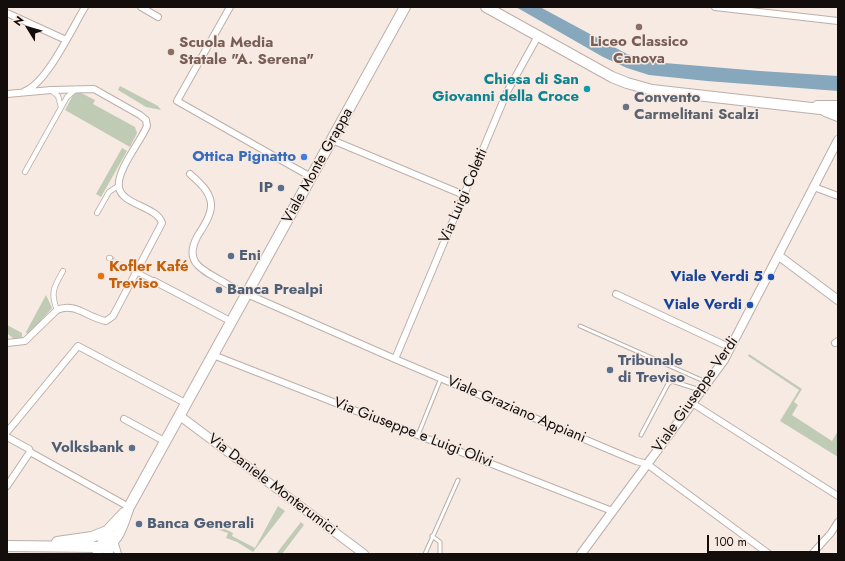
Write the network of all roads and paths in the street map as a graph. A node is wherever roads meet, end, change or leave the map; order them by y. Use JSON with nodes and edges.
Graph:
{"nodes":[{"id":1,"x":85,"y":7,"type":"edge"},
{"id":2,"x":141,"y":7,"type":"edge"},
{"id":3,"x":230,"y":7,"type":"edge"},
{"id":4,"x":486,"y":7,"type":"edge"},
{"id":5,"x":715,"y":7,"type":"edge"},
{"id":6,"x":405,"y":8,"type":"edge"},
{"id":7,"x":761,"y":10,"type":"edge"},
{"id":8,"x":7,"y":13,"type":"edge"},
{"id":9,"x":158,"y":17,"type":"dead end"},
{"id":10,"x":838,"y":21,"type":"edge"},
{"id":11,"x":538,"y":36,"type":"junction"},
{"id":12,"x":66,"y":40,"type":"junction"},
{"id":13,"x":76,"y":89,"type":"junction"},
{"id":14,"x":51,"y":90,"type":"junction"},
{"id":15,"x":22,"y":92,"type":"junction"},
{"id":16,"x":7,"y":94,"type":"edge"},
{"id":17,"x":786,"y":104,"type":"junction"},
{"id":18,"x":838,"y":105,"type":"edge"},
{"id":19,"x":61,"y":107,"type":"junction"},
{"id":20,"x":817,"y":108,"type":"junction"},
{"id":21,"x":838,"y":111,"type":"edge"},
{"id":22,"x":838,"y":117,"type":"edge"},
{"id":23,"x":332,"y":140,"type":"junction"},
{"id":24,"x":838,"y":140,"type":"edge"},
{"id":25,"x":25,"y":172,"type":"dead end"},
{"id":26,"x":190,"y":174,"type":"dead end"},
{"id":27,"x":311,"y":178,"type":"junction"},
{"id":28,"x":118,"y":186,"type":"junction"},
{"id":29,"x":814,"y":187,"type":"junction"},
{"id":30,"x":464,"y":195,"type":"junction"},
{"id":31,"x":838,"y":196,"type":"edge"},
{"id":32,"x":97,"y":213,"type":"dead end"},
{"id":33,"x":778,"y":256,"type":"junction"},
{"id":34,"x":127,"y":267,"type":"tunnel mouth"},
{"id":35,"x":63,"y":271,"type":"dead end"},
{"id":36,"x":137,"y":272,"type":"junction"},
{"id":37,"x":154,"y":281,"type":"joint"},
{"id":38,"x":247,"y":294,"type":"junction"},
{"id":39,"x":616,"y":294,"type":"dead end"},
{"id":40,"x":838,"y":300,"type":"edge"},
{"id":41,"x":57,"y":310,"type":"junction"},
{"id":42,"x":232,"y":322,"type":"junction"},
{"id":43,"x":580,"y":326,"type":"dead end"},
{"id":44,"x":7,"y":343,"type":"edge"},
{"id":45,"x":731,"y":348,"type":"junction"},
{"id":46,"x":213,"y":356,"type":"junction"},
{"id":47,"x":395,"y":359,"type":"junction"},
{"id":48,"x":441,"y":378,"type":"junction"},
{"id":49,"x":707,"y":382,"type":"junction"},
{"id":50,"x":702,"y":390,"type":"junction"},
{"id":51,"x":692,"y":402,"type":"junction"},
{"id":52,"x":187,"y":404,"type":"junction"},
{"id":53,"x":180,"y":416,"type":"junction"},
{"id":54,"x":124,"y":419,"type":"dead end"},
{"id":55,"x":7,"y":432,"type":"edge"},
{"id":56,"x":418,"y":435,"type":"junction"},
{"id":57,"x":641,"y":435,"type":"dead end"},
{"id":58,"x":7,"y":437,"type":"edge"},
{"id":59,"x":166,"y":442,"type":"junction"},
{"id":60,"x":30,"y":452,"type":"junction"},
{"id":61,"x":647,"y":464,"type":"junction"},
{"id":62,"x":458,"y":480,"type":"dead end"},
{"id":63,"x":7,"y":486,"type":"edge"},
{"id":64,"x":838,"y":496,"type":"edge"},
{"id":65,"x":129,"y":507,"type":"junction"},
{"id":66,"x":612,"y":512,"type":"junction"},
{"id":67,"x":838,"y":522,"type":"edge"},
{"id":68,"x":106,"y":532,"type":"junction"},
{"id":69,"x":432,"y":536,"type":"junction"},
{"id":70,"x":114,"y":541,"type":"junction"},
{"id":71,"x":7,"y":546,"type":"edge"},
{"id":72,"x":27,"y":549,"type":"edge"},
{"id":73,"x":77,"y":551,"type":"edge"},
{"id":74,"x":104,"y":552,"type":"edge"},
{"id":75,"x":118,"y":554,"type":"edge"},
{"id":76,"x":364,"y":554,"type":"edge"},
{"id":77,"x":425,"y":554,"type":"edge"},
{"id":78,"x":440,"y":554,"type":"edge"},
{"id":79,"x":581,"y":554,"type":"edge"},
{"id":80,"x":769,"y":554,"type":"edge"},
{"id":81,"x":812,"y":554,"type":"edge"}],
"edges":[{"from":1,"to":12,"type":"street"},
{"from":2,"to":9,"type":"street"},
{"from":3,"to":27,"type":"street"},
{"from":4,"to":11,"type":"main road"},
{"from":5,"to":7,"type":"street"},
{"from":6,"to":23,"type":"main road","name":"Viale Monte Grappa"},
{"from":7,"to":10,"type":"street"},
{"from":8,"to":12,"type":"street"},
{"from":11,"to":17,"type":"main road"},
{"from":11,"to":30,"type":"street","name":"Via Luigi Coletti"},
{"from":12,"to":15,"type":"street"},
{"from":13,"to":14,"type":"street"},
{"from":13,"to":19,"type":"street"},
{"from":13,"to":28,"type":"street"},
{"from":14,"to":15,"type":"street"},
{"from":14,"to":19,"type":"street"},
{"from":15,"to":16,"type":"street"},
{"from":17,"to":18,"type":"street"},
{"from":17,"to":20,"type":"main road"},
{"from":19,"to":25,"type":"street"},
{"from":20,"to":21,"type":"main road"},
{"from":20,"to":22,"type":"street"},
{"from":23,"to":27,"type":"main road","name":"Viale Monte Grappa"},
{"from":23,"to":30,"type":"street"},
{"from":24,"to":29,"type":"street","name":"Viale Giuseppe Verdi"},
{"from":26,"to":38,"type":"street","name":"Viale Graziano Appiani"},
{"from":27,"to":38,"type":"main road","name":"Viale Monte Grappa"},
{"from":28,"to":32,"type":"street"},
{"from":28,"to":36,"type":"street"},
{"from":29,"to":31,"type":"street"},
{"from":29,"to":33,"type":"street","name":"Viale Giuseppe Verdi"},
{"from":30,"to":47,"type":"street","name":"Via Luigi Coletti"},
{"from":33,"to":40,"type":"street"},
{"from":33,"to":45,"type":"street","name":"Viale Giuseppe Verdi"},
{"from":34,"to":36,"type":"street"},
{"from":35,"to":41,"type":"street"},
{"from":36,"to":37,"type":"street"},
{"from":36,"to":41,"type":"street"},
{"from":37,"to":42,"type":"street"},
{"from":38,"to":42,"type":"main road","name":"Viale Monte Grappa"},
{"from":38,"to":47,"type":"street","name":"Viale Graziano Appiani"},
{"from":39,"to":45,"type":"street"},
{"from":41,"to":44,"type":"street"},
{"from":42,"to":46,"type":"main road","name":"Viale Monte Grappa"},
{"from":43,"to":49,"type":"lane"},
{"from":45,"to":49,"type":"street","name":"Viale Giuseppe Verdi"},
{"from":46,"to":52,"type":"main road","name":"Viale Monte Grappa"},
{"from":46,"to":56,"type":"street","name":"Via Giuseppe e Luigi Olivi"},
{"from":47,"to":48,"type":"street","name":"Viale Graziano Appiani"},
{"from":48,"to":56,"type":"lane"},
{"from":48,"to":61,"type":"street","name":"Viale Graziano Appiani"},
{"from":49,"to":50,"type":"street","name":"Viale Giuseppe Verdi"},
{"from":50,"to":51,"type":"street","name":"Viale Giuseppe Verdi"},
{"from":50,"to":57,"type":"lane"},
{"from":51,"to":61,"type":"street","name":"Viale Giuseppe Verdi"},
{"from":51,"to":64,"type":"street"},
{"from":52,"to":53,"type":"main road","name":"Viale Monte Grappa"},
{"from":52,"to":55,"type":"street"},
{"from":53,"to":59,"type":"main road","name":"Viale Monte Grappa"},
{"from":53,"to":76,"type":"street","name":"Via Daniele Monterumici"},
{"from":54,"to":59,"type":"street"},
{"from":56,"to":66,"type":"street","name":"Via Giuseppe e Luigi Olivi"},
{"from":58,"to":60,"type":"street"},
{"from":59,"to":65,"type":"main road","name":"Viale Monte Grappa"},
{"from":60,"to":63,"type":"street"},
{"from":60,"to":65,"type":"street"},
{"from":61,"to":66,"type":"street","name":"Viale Giuseppe Verdi"},
{"from":61,"to":80,"type":"street","name":"Viale Graziano Appiani"},
{"from":62,"to":69,"type":"lane"},
{"from":65,"to":68,"type":"main road"},
{"from":65,"to":70,"type":"main road"},
{"from":66,"to":79,"type":"street","name":"Viale Giuseppe Verdi"},
{"from":67,"to":81,"type":"street"},
{"from":68,"to":70,"type":"main road"},
{"from":68,"to":72,"type":"main road"},
{"from":68,"to":74,"type":"main road"},
{"from":69,"to":77,"type":"lane"},
{"from":69,"to":78,"type":"lane"},
{"from":70,"to":74,"type":"main road"},
{"from":70,"to":75,"type":"street"},
{"from":71,"to":72,"type":"main road"},
{"from":72,"to":73,"type":"main road"},
{"from":73,"to":74,"type":"main road"}]}
